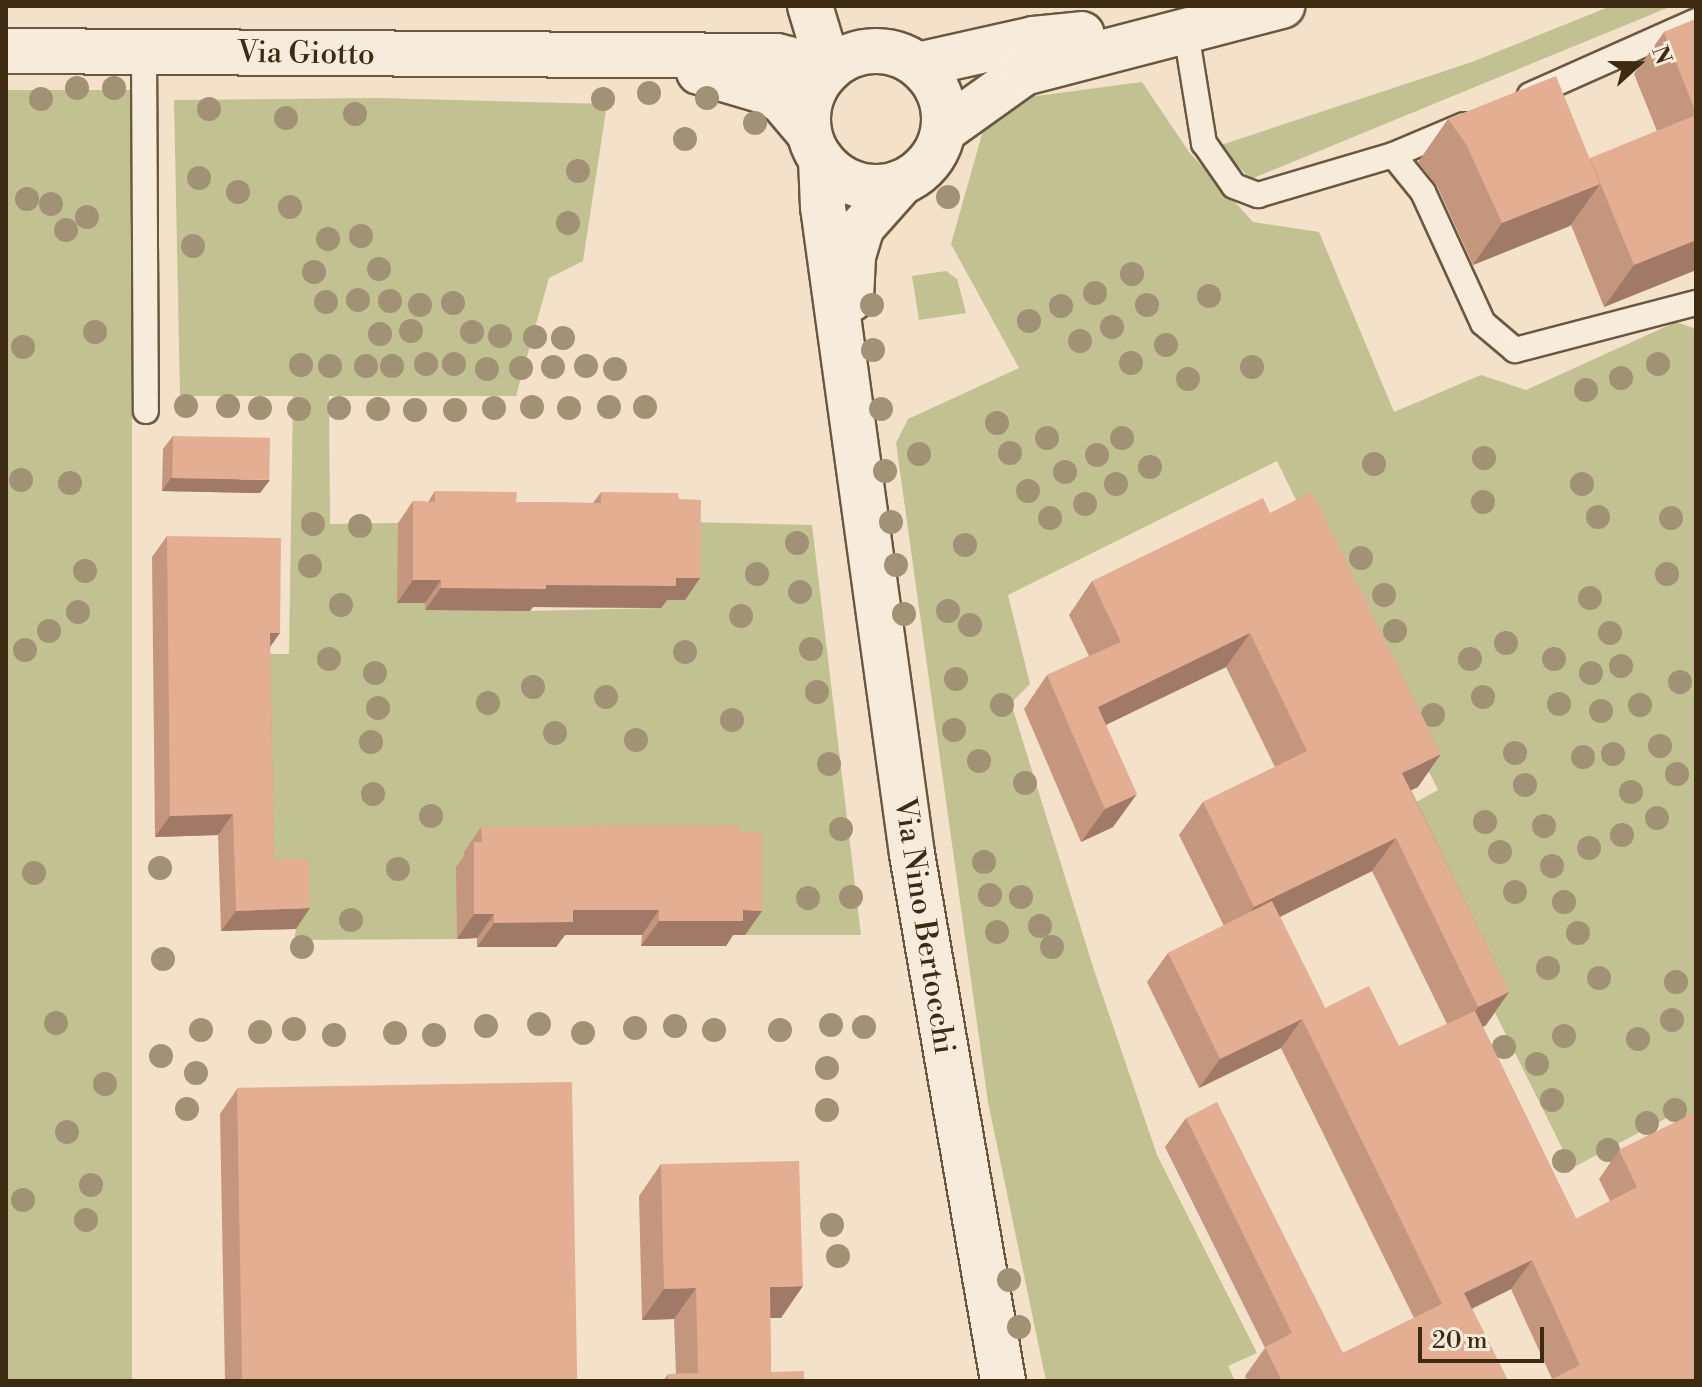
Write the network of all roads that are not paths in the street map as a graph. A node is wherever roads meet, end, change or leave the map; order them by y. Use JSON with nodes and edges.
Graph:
{"nodes":[{"id":1,"x":810,"y":6,"type":"edge"},
{"id":2,"x":1282,"y":6,"type":"edge"},
{"id":3,"x":1696,"y":21,"type":"edge"},
{"id":4,"x":1194,"y":27,"type":"junction"},
{"id":5,"x":6,"y":51,"type":"edge"},
{"id":6,"x":144,"y":51,"type":"junction"},
{"id":7,"x":606,"y":58,"type":"junction"},
{"id":8,"x":918,"y":65,"type":"junction"},
{"id":9,"x":829,"y":69,"type":"junction"},
{"id":10,"x":1510,"y":104,"type":"edge"},
{"id":11,"x":1481,"y":117,"type":"edge"},
{"id":12,"x":944,"y":130,"type":"junction"},
{"id":13,"x":815,"y":146,"type":"junction"},
{"id":14,"x":1393,"y":155,"type":"junction"},
{"id":15,"x":902,"y":182,"type":"junction"},
{"id":16,"x":1696,"y":303,"type":"edge"},
{"id":17,"x":146,"y":411,"type":"dead end"},
{"id":18,"x":861,"y":469,"type":"junction"},
{"id":19,"x":1003,"y":1381,"type":"edge"}],
"edges":[{"from":1,"to":9,"type":"street"},
{"from":2,"to":4,"type":"street"},
{"from":3,"to":10,"type":"lane"},
{"from":4,"to":8,"type":"street"},
{"from":4,"to":12,"type":"street"},
{"from":4,"to":14,"type":"lane"},
{"from":5,"to":6,"type":"street","name":"Via Giotto"},
{"from":6,"to":7,"type":"street","name":"Via Giotto"},
{"from":6,"to":17,"type":"lane"},
{"from":7,"to":9,"type":"street","name":"Via Giotto"},
{"from":7,"to":13,"type":"street","name":"Via Giotto"},
{"from":8,"to":9,"type":"street"},
{"from":8,"to":12,"type":"street"},
{"from":9,"to":13,"type":"street","name":"Via Nino Bertocchi"},
{"from":11,"to":14,"type":"lane"},
{"from":12,"to":15,"type":"street","name":"Via Nino Bertocchi"},
{"from":13,"to":15,"type":"street"},
{"from":13,"to":18,"type":"street","name":"Via Nino Bertocchi"},
{"from":14,"to":16,"type":"lane"},
{"from":15,"to":18,"type":"street","name":"Via Nino Bertocchi"},
{"from":18,"to":19,"type":"street","name":"Via Nino Bertocchi"}]}
